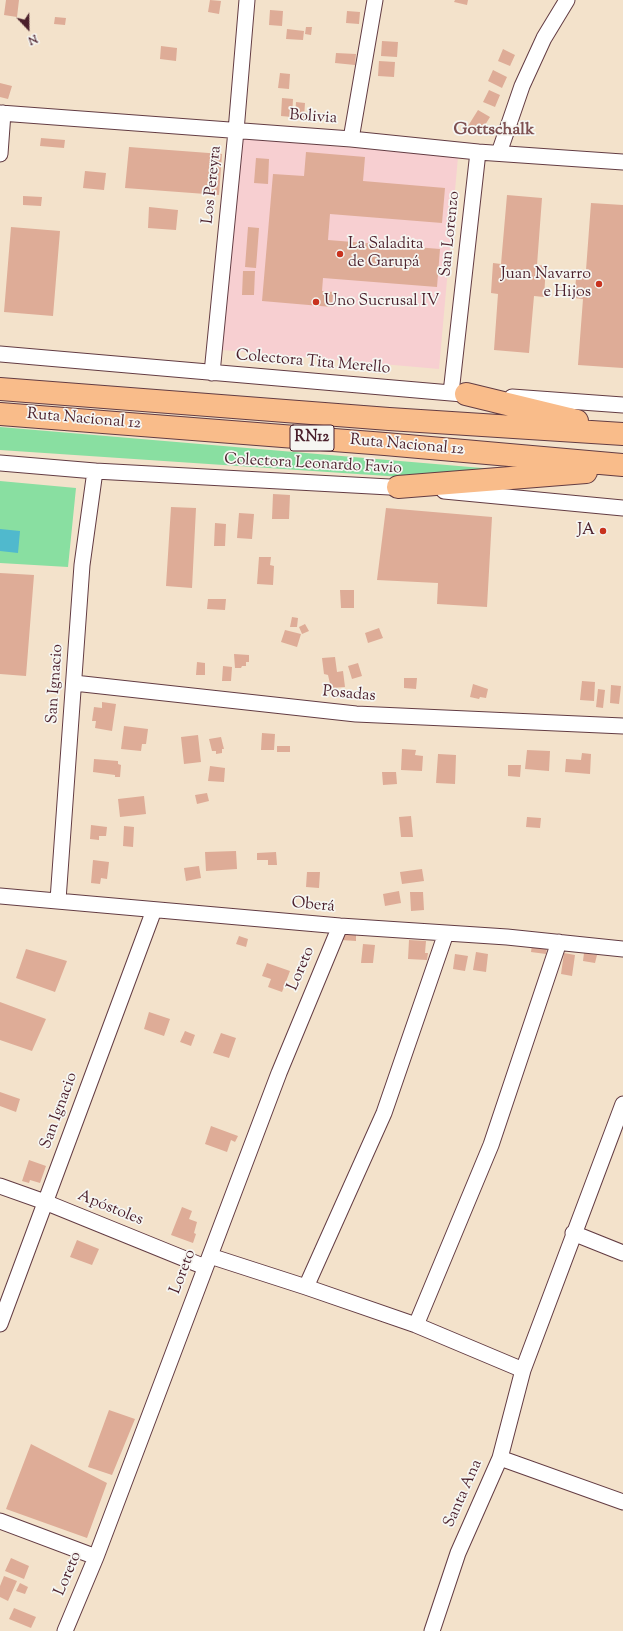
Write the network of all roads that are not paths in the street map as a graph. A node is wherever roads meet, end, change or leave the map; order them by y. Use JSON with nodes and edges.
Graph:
{"nodes":[{"id":1,"x":247,"y":0,"type":"edge"},
{"id":2,"x":375,"y":0,"type":"edge"},
{"id":3,"x":567,"y":0,"type":"edge"},
{"id":4,"x":2,"y":113,"type":"edge"},
{"id":5,"x":236,"y":131,"type":"junction"},
{"id":6,"x":350,"y":139,"type":"junction"},
{"id":7,"x":478,"y":152,"type":"junction"},
{"id":8,"x":499,"y":153,"type":"junction"},
{"id":9,"x":0,"y":154,"type":"edge"},
{"id":10,"x":623,"y":162,"type":"edge"},
{"id":11,"x":0,"y":354,"type":"edge"},
{"id":12,"x":212,"y":373,"type":"junction"},
{"id":13,"x":0,"y":389,"type":"edge"},
{"id":14,"x":459,"y":394,"type":"junction"},
{"id":15,"x":623,"y":405,"type":"edge"},
{"id":16,"x":0,"y":414,"type":"edge"},
{"id":17,"x":623,"y":433,"type":"edge"},
{"id":18,"x":0,"y":463,"type":"edge"},
{"id":19,"x":623,"y":465,"type":"edge"},
{"id":20,"x":623,"y":470,"type":"edge"},
{"id":21,"x":95,"y":471,"type":"junction"},
{"id":22,"x":398,"y":487,"type":"junction"},
{"id":23,"x":623,"y":508,"type":"edge"},
{"id":24,"x":74,"y":683,"type":"junction"},
{"id":25,"x":623,"y":726,"type":"edge"},
{"id":26,"x":0,"y":896,"type":"edge"},
{"id":27,"x":58,"y":900,"type":"junction"},
{"id":28,"x":154,"y":910,"type":"junction"},
{"id":29,"x":340,"y":926,"type":"junction"},
{"id":30,"x":446,"y":933,"type":"junction"},
{"id":31,"x":559,"y":942,"type":"junction"},
{"id":32,"x":623,"y":948,"type":"edge"},
{"id":33,"x":623,"y":1104,"type":"edge"},
{"id":34,"x":0,"y":1186,"type":"edge"},
{"id":35,"x":45,"y":1202,"type":"junction"},
{"id":36,"x":574,"y":1233,"type":"junction"},
{"id":37,"x":623,"y":1253,"type":"edge"},
{"id":38,"x":207,"y":1262,"type":"junction"},
{"id":39,"x":306,"y":1287,"type":"junction"},
{"id":40,"x":0,"y":1324,"type":"edge"},
{"id":41,"x":416,"y":1325,"type":"junction"},
{"id":42,"x":523,"y":1370,"type":"junction"},
{"id":43,"x":500,"y":1458,"type":"junction"},
{"id":44,"x":623,"y":1502,"type":"edge"},
{"id":45,"x":0,"y":1521,"type":"edge"},
{"id":46,"x":96,"y":1557,"type":"junction"},
{"id":47,"x":65,"y":1631,"type":"edge"},
{"id":48,"x":432,"y":1631,"type":"edge"}],
"edges":[{"from":1,"to":5,"type":"street","name":"Los Pereyra"},
{"from":2,"to":6,"type":"street"},
{"from":3,"to":8,"type":"street"},
{"from":4,"to":5,"type":"street","name":"Bolivia"},
{"from":4,"to":9,"type":"street"},
{"from":5,"to":6,"type":"street","name":"Bolivia"},
{"from":5,"to":12,"type":"street","name":"Los Pereyra"},
{"from":6,"to":7,"type":"street","name":"Bolivia"},
{"from":7,"to":8,"type":"street","name":"Bolivia"},
{"from":7,"to":14,"type":"street","name":"San Lorenzo"},
{"from":8,"to":10,"type":"street","name":"Bolivia"},
{"from":11,"to":12,"type":"street","name":"Colectora Tita Merello"},
{"from":12,"to":14,"type":"street","name":"Colectora Tita Merello"},
{"from":13,"to":17,"type":"highway","name":"Ruta Nacional 12","number":"RN12"},
{"from":14,"to":15,"type":"street","name":"Colectora Tita Merello"},
{"from":14,"to":17,"type":"highway"},
{"from":16,"to":19,"type":"highway","name":"Ruta Nacional 12","number":"RN12"},
{"from":18,"to":21,"type":"street","name":"Colectora Leonardo Favio"},
{"from":20,"to":22,"type":"highway"},
{"from":21,"to":22,"type":"street","name":"Colectora Leonardo Favio"},
{"from":21,"to":24,"type":"street","name":"San Ignacio"},
{"from":22,"to":23,"type":"street","name":"Colectora Leonardo Favio"},
{"from":24,"to":25,"type":"street","name":"Posadas"},
{"from":24,"to":27,"type":"street","name":"San Ignacio"},
{"from":26,"to":27,"type":"street","name":"Oberá"},
{"from":27,"to":28,"type":"street","name":"Oberá"},
{"from":28,"to":29,"type":"street","name":"Oberá"},
{"from":28,"to":35,"type":"street","name":"San Ignacio"},
{"from":29,"to":30,"type":"street","name":"Oberá"},
{"from":29,"to":38,"type":"street","name":"Loreto"},
{"from":30,"to":31,"type":"street","name":"Oberá"},
{"from":30,"to":39,"type":"street"},
{"from":31,"to":32,"type":"street","name":"Oberá"},
{"from":31,"to":41,"type":"street"},
{"from":33,"to":36,"type":"street","name":"Santa Ana"},
{"from":34,"to":35,"type":"street","name":"Apóstoles"},
{"from":35,"to":38,"type":"street","name":"Apóstoles"},
{"from":35,"to":40,"type":"street","name":"San Ignacio"},
{"from":36,"to":37,"type":"street"},
{"from":36,"to":42,"type":"street","name":"Santa Ana"},
{"from":38,"to":39,"type":"street","name":"Apóstoles"},
{"from":38,"to":46,"type":"street","name":"Loreto"},
{"from":39,"to":41,"type":"street","name":"Apóstoles"},
{"from":41,"to":42,"type":"street","name":"Apóstoles"},
{"from":42,"to":43,"type":"street","name":"Santa Ana"},
{"from":43,"to":44,"type":"street"},
{"from":43,"to":48,"type":"street","name":"Santa Ana"},
{"from":45,"to":46,"type":"street"},
{"from":46,"to":47,"type":"street","name":"Loreto"}]}
